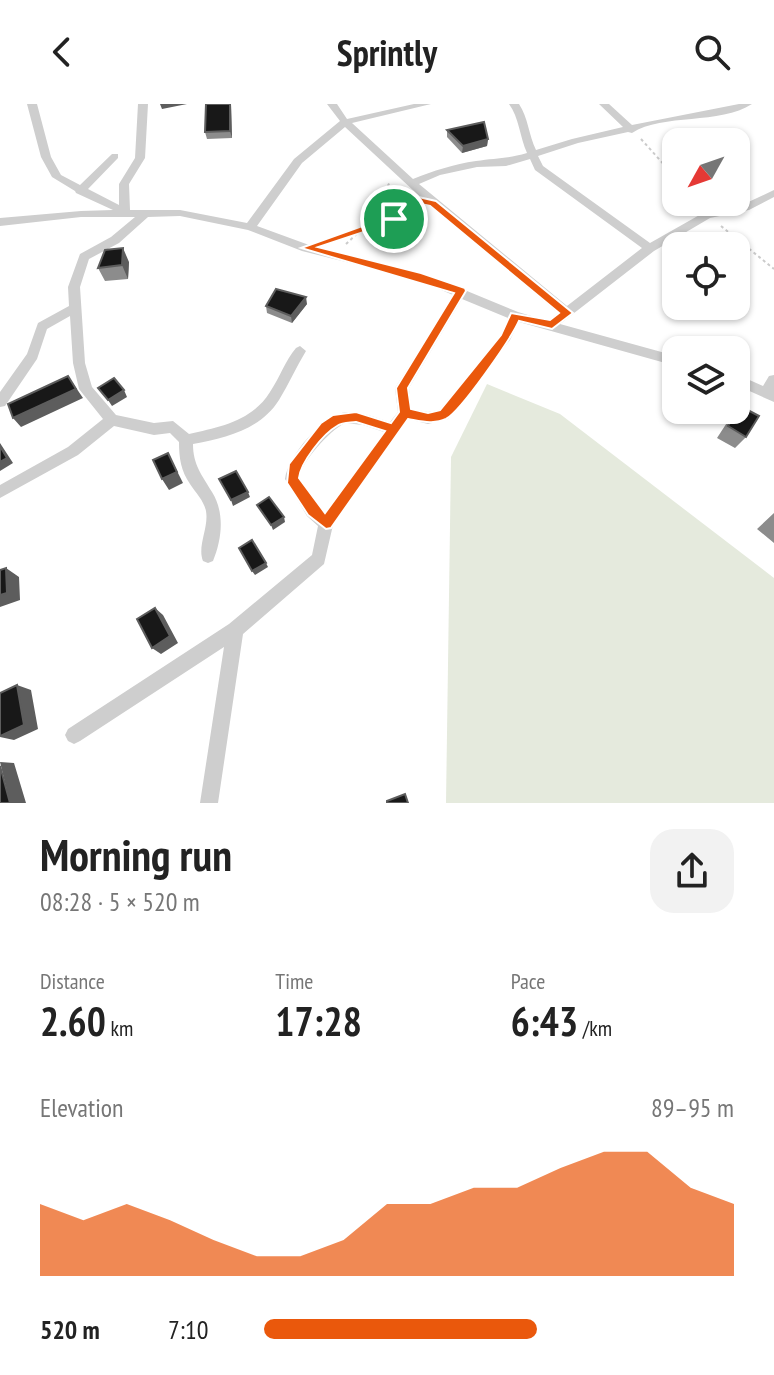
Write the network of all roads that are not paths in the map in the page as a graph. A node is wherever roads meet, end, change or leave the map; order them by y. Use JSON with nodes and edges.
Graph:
{"nodes":[{"id":1,"x":32,"y":104,"type":"edge"},
{"id":2,"x":143,"y":104,"type":"edge"},
{"id":3,"x":332,"y":104,"type":"edge"},
{"id":4,"x":426,"y":104,"type":"edge"},
{"id":5,"x":514,"y":104,"type":"edge"},
{"id":6,"x":604,"y":104,"type":"edge"},
{"id":7,"x":747,"y":104,"type":"edge"},
{"id":8,"x":345,"y":122,"type":"junction"},
{"id":9,"x":632,"y":130,"type":"junction"},
{"id":10,"x":533,"y":154,"type":"junction"},
{"id":11,"x":115,"y":156,"type":"dead end"},
{"id":12,"x":412,"y":183,"type":"junction"},
{"id":13,"x":80,"y":191,"type":"junction"},
{"id":14,"x":774,"y":193,"type":"edge"},
{"id":15,"x":125,"y":212,"type":"junction"},
{"id":16,"x":146,"y":213,"type":"junction"},
{"id":17,"x":0,"y":222,"type":"edge"},
{"id":18,"x":250,"y":227,"type":"junction"},
{"id":19,"x":650,"y":248,"type":"junction"},
{"id":20,"x":461,"y":291,"type":"junction"},
{"id":21,"x":75,"y":308,"type":"junction"},
{"id":22,"x":567,"y":313,"type":"junction"},
{"id":23,"x":515,"y":316,"type":"junction"},
{"id":24,"x":552,"y":324,"type":"junction"},
{"id":25,"x":300,"y":351,"type":"dead end"},
{"id":26,"x":662,"y":357,"type":"edge"},
{"id":27,"x":774,"y":380,"type":"edge"},
{"id":28,"x":750,"y":386,"type":"edge"},
{"id":29,"x":770,"y":396,"type":"edge"},
{"id":30,"x":0,"y":402,"type":"edge"},
{"id":31,"x":405,"y":413,"type":"junction"},
{"id":32,"x":112,"y":420,"type":"junction"},
{"id":33,"x":393,"y":429,"type":"junction"},
{"id":34,"x":186,"y":440,"type":"junction"},
{"id":35,"x":0,"y":492,"type":"edge"},
{"id":36,"x":326,"y":523,"type":"junction"},
{"id":37,"x":208,"y":556,"type":"dead end"},
{"id":38,"x":235,"y":630,"type":"junction"},
{"id":39,"x":74,"y":735,"type":"dead end"},
{"id":40,"x":209,"y":803,"type":"edge"}],
"edges":[{"from":1,"to":13,"type":"street"},
{"from":2,"to":15,"type":"street"},
{"from":3,"to":8,"type":"street"},
{"from":4,"to":8,"type":"street"},
{"from":5,"to":10,"type":"street"},
{"from":6,"to":9,"type":"street"},
{"from":7,"to":9,"type":"street"},
{"from":8,"to":12,"type":"street"},
{"from":8,"to":18,"type":"street"},
{"from":9,"to":10,"type":"street"},
{"from":10,"to":12,"type":"street"},
{"from":10,"to":19,"type":"street"},
{"from":11,"to":13,"type":"street"},
{"from":12,"to":22,"type":"street"},
{"from":13,"to":15,"type":"street"},
{"from":14,"to":19,"type":"street"},
{"from":15,"to":16,"type":"street"},
{"from":15,"to":17,"type":"street"},
{"from":16,"to":18,"type":"street"},
{"from":16,"to":21,"type":"street"},
{"from":18,"to":20,"type":"street"},
{"from":19,"to":22,"type":"street"},
{"from":20,"to":23,"type":"street"},
{"from":20,"to":31,"type":"street"},
{"from":21,"to":30,"type":"street"},
{"from":21,"to":32,"type":"street"},
{"from":22,"to":24,"type":"street"},
{"from":23,"to":24,"type":"street"},
{"from":23,"to":31,"type":"street"},
{"from":24,"to":26,"type":"street"},
{"from":25,"to":34,"type":"street"},
{"from":27,"to":29,"type":"street"},
{"from":28,"to":29,"type":"street"},
{"from":31,"to":33,"type":"street"},
{"from":32,"to":34,"type":"street"},
{"from":32,"to":35,"type":"street"},
{"from":33,"to":36,"type":"street"},
{"from":33,"to":36,"type":"street"},
{"from":34,"to":37,"type":"street"},
{"from":36,"to":38,"type":"street"},
{"from":38,"to":39,"type":"street"},
{"from":38,"to":40,"type":"street"}]}
